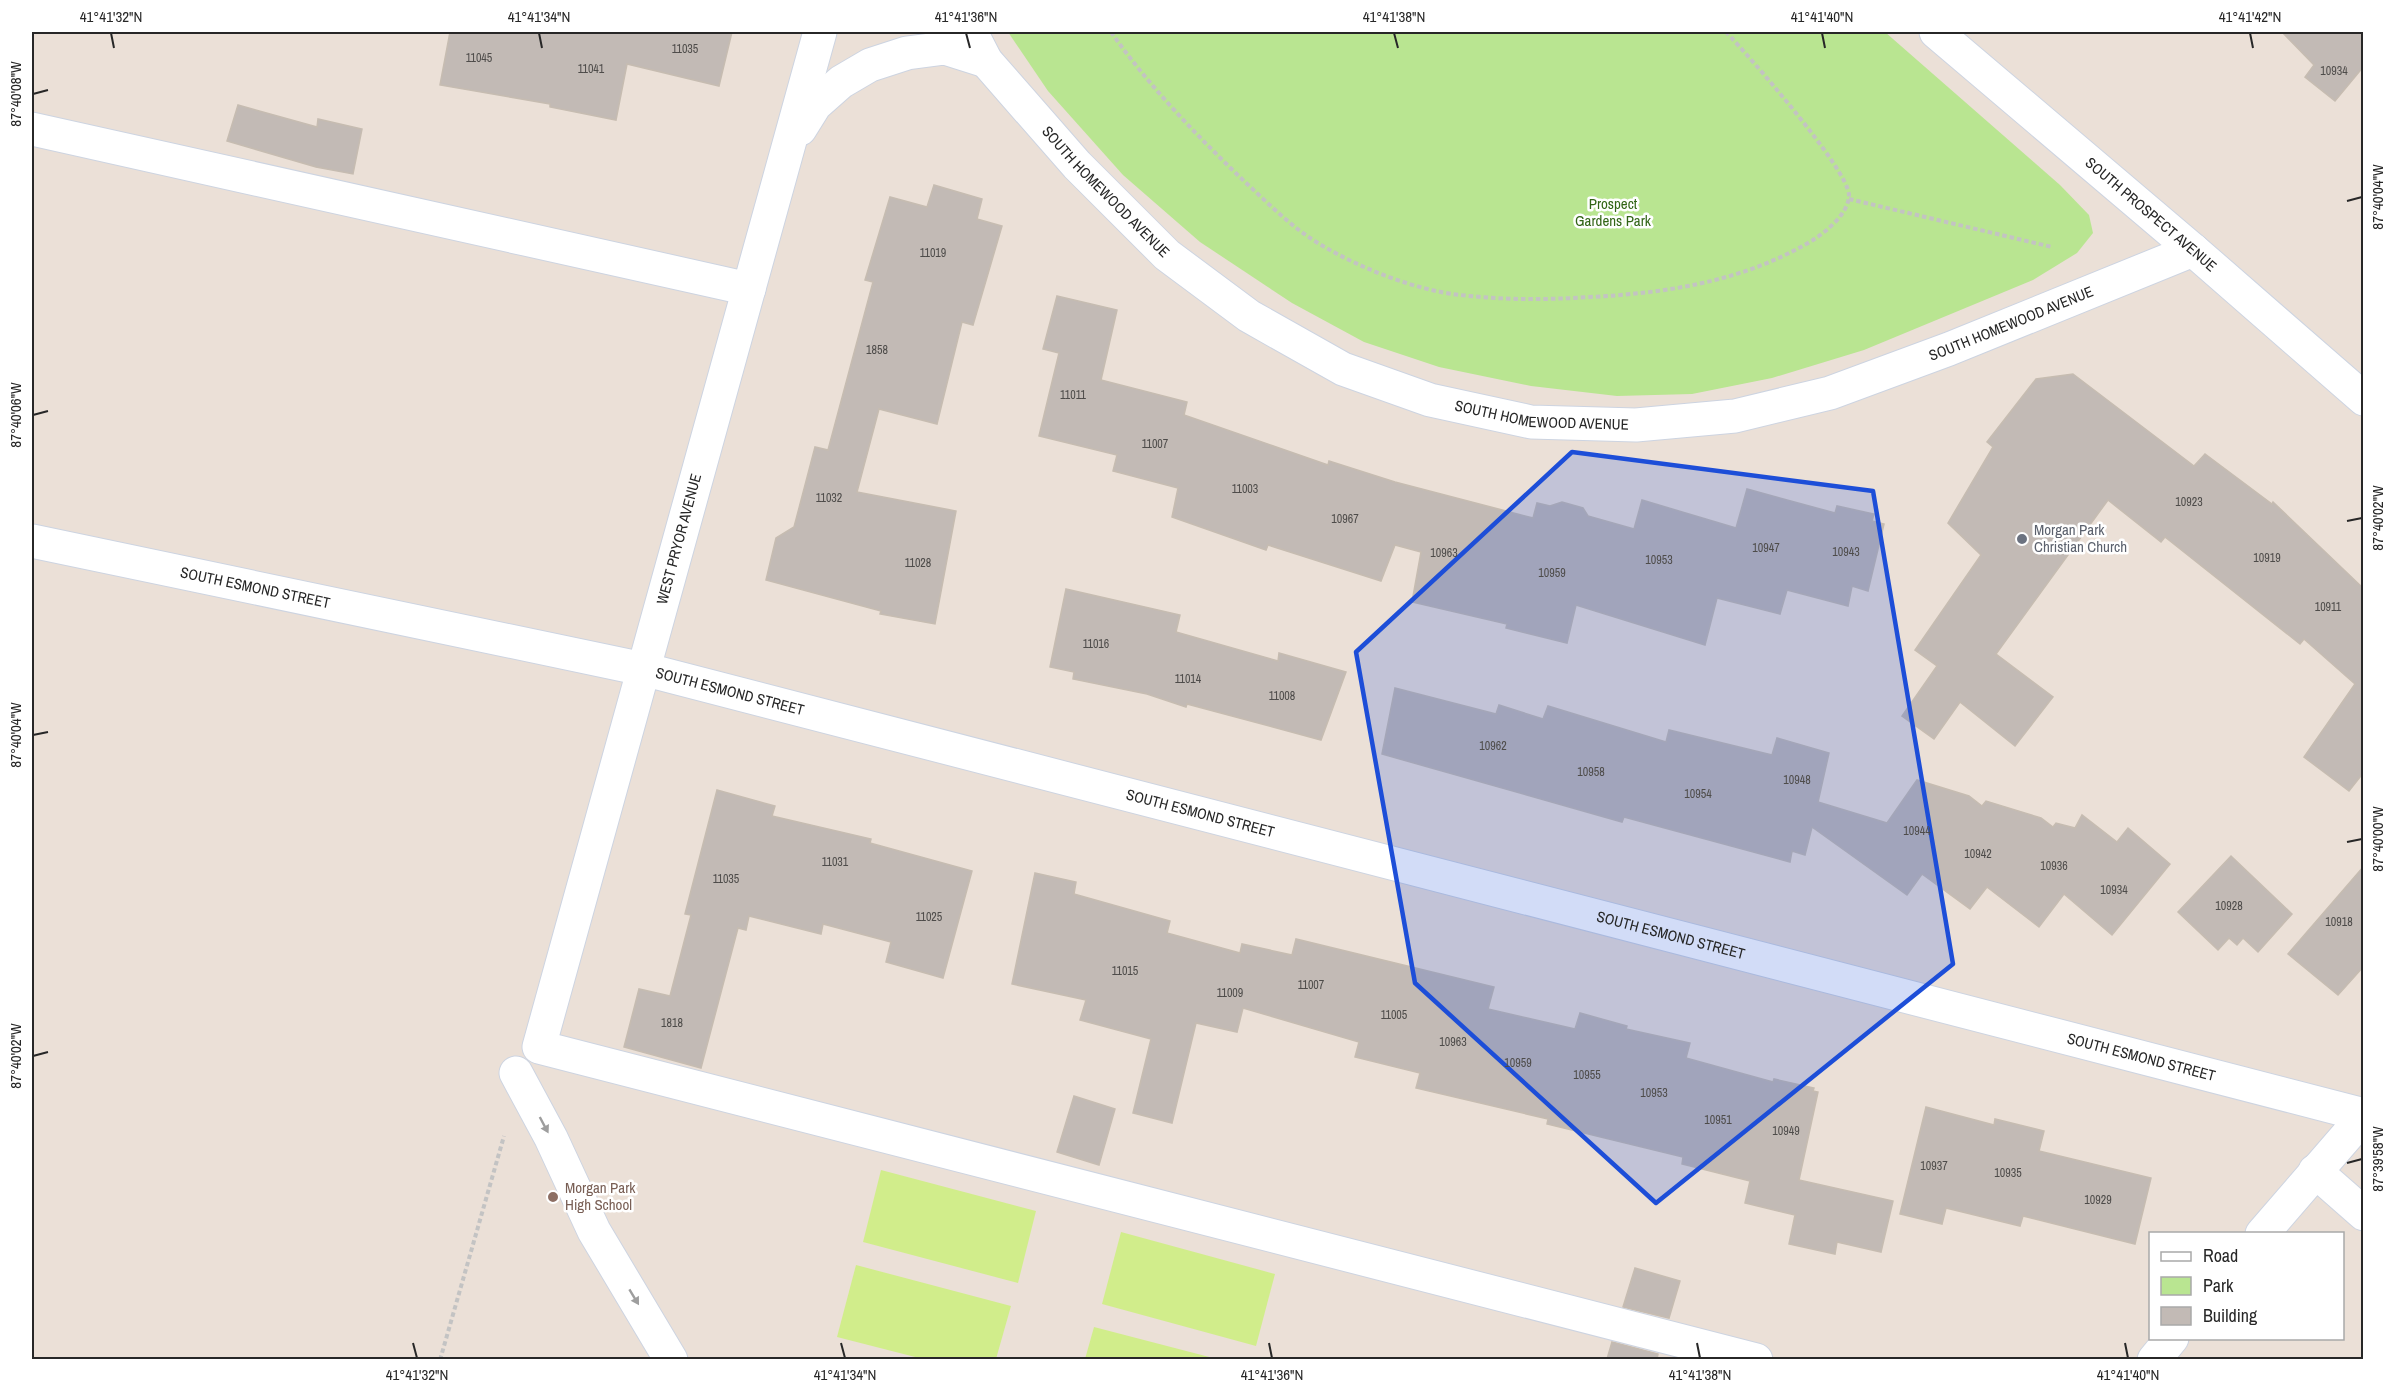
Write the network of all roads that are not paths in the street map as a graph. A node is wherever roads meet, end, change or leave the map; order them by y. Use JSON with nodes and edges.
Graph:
{"nodes":[{"id":1,"x":820,"y":32,"type":"edge"},
{"id":2,"x":971,"y":32,"type":"edge"},
{"id":3,"x":1936,"y":32,"type":"edge"},
{"id":4,"x":986,"y":61,"type":"junction"},
{"id":5,"x":32,"y":129,"type":"edge"},
{"id":6,"x":786,"y":154,"type":"junction"},
{"id":7,"x":2193,"y":250,"type":"junction"},
{"id":8,"x":749,"y":289,"type":"junction"},
{"id":9,"x":2364,"y":399,"type":"edge"},
{"id":10,"x":32,"y":541,"type":"edge"},
{"id":11,"x":643,"y":669,"type":"junction"},
{"id":12,"x":516,"y":1073,"type":"dead end"},
{"id":13,"x":2364,"y":1115,"type":"edge"},
{"id":14,"x":2316,"y":1171,"type":"junction"},
{"id":15,"x":2364,"y":1214,"type":"edge"},
{"id":16,"x":2263,"y":1232,"type":"edge"},
{"id":17,"x":2170,"y":1340,"type":"edge"},
{"id":18,"x":671,"y":1359,"type":"edge"},
{"id":19,"x":1756,"y":1359,"type":"edge"},
{"id":20,"x":2154,"y":1359,"type":"edge"}],
"edges":[{"from":1,"to":6,"type":"street","name":"WEST PRYOR AVENUE"},
{"from":2,"to":4,"type":"street","name":"SOUTH HOMEWOOD AVENUE"},
{"from":3,"to":7,"type":"street","name":"SOUTH PROSPECT AVENUE"},
{"from":4,"to":6,"type":"street"},
{"from":4,"to":7,"type":"street","name":"SOUTH HOMEWOOD AVENUE"},
{"from":5,"to":8,"type":"street"},
{"from":6,"to":8,"type":"street","name":"WEST PRYOR AVENUE"},
{"from":7,"to":9,"type":"street","name":"SOUTH PROSPECT AVENUE"},
{"from":8,"to":11,"type":"street","name":"WEST PRYOR AVENUE"},
{"from":10,"to":11,"type":"street","name":"SOUTH ESMOND STREET"},
{"from":11,"to":13,"type":"street","name":"SOUTH ESMOND STREET"},
{"from":11,"to":19,"type":"street","name":"WEST PRYOR AVENUE"},
{"from":12,"to":18,"type":"street","one_way":true},
{"from":13,"to":14,"type":"street"},
{"from":14,"to":15,"type":"street"},
{"from":14,"to":16,"type":"street"},
{"from":17,"to":20,"type":"street"}]}
